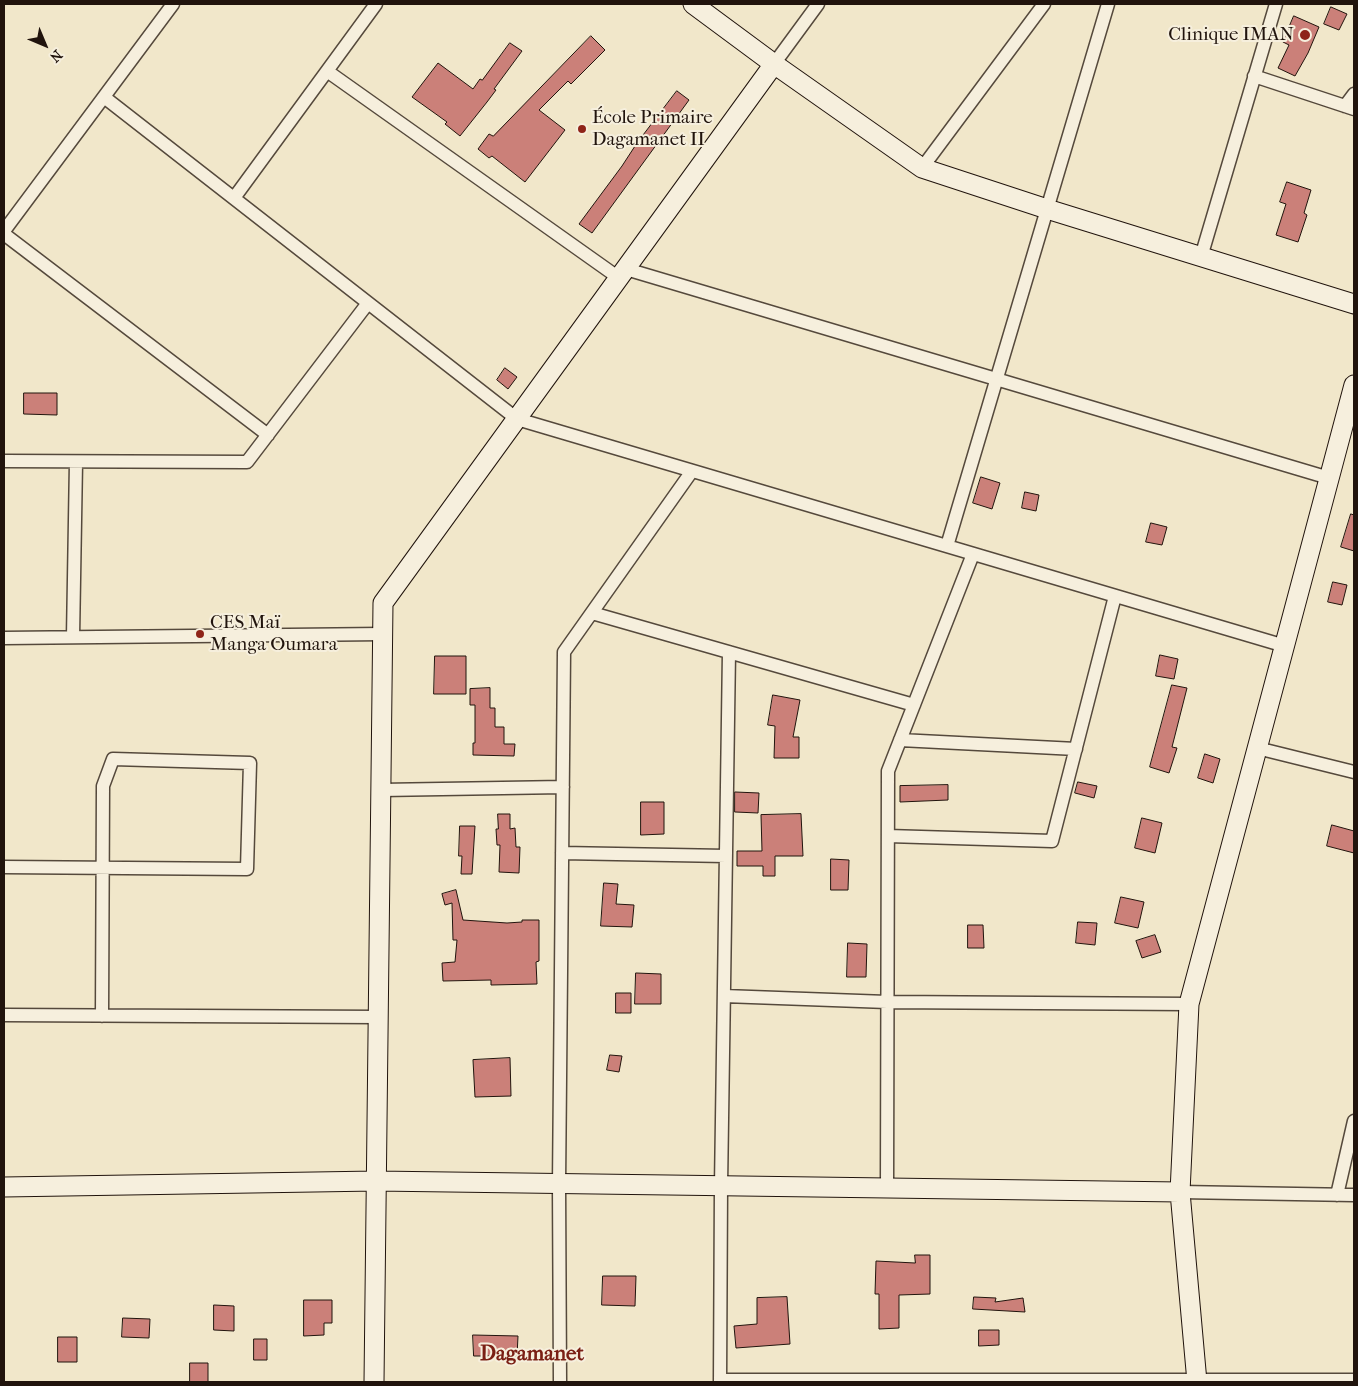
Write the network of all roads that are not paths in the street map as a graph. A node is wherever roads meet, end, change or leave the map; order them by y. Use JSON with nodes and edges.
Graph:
{"nodes":[{"id":1,"x":173,"y":4,"type":"edge"},
{"id":2,"x":376,"y":4,"type":"edge"},
{"id":3,"x":692,"y":4,"type":"edge"},
{"id":4,"x":818,"y":4,"type":"edge"},
{"id":5,"x":1044,"y":4,"type":"edge"},
{"id":6,"x":1108,"y":4,"type":"edge"},
{"id":7,"x":1276,"y":4,"type":"edge"},
{"id":8,"x":774,"y":64,"type":"junction"},
{"id":9,"x":327,"y":71,"type":"junction"},
{"id":10,"x":1254,"y":76,"type":"junction"},
{"id":11,"x":1354,"y":94,"type":"edge"},
{"id":12,"x":104,"y":97,"type":"junction"},
{"id":13,"x":1350,"y":108,"type":"edge"},
{"id":14,"x":922,"y":168,"type":"junction"},
{"id":15,"x":234,"y":198,"type":"junction"},
{"id":16,"x":1047,"y":209,"type":"junction"},
{"id":17,"x":4,"y":231,"type":"edge"},
{"id":18,"x":4,"y":234,"type":"edge"},
{"id":19,"x":1201,"y":257,"type":"junction"},
{"id":20,"x":623,"y":273,"type":"junction"},
{"id":21,"x":368,"y":303,"type":"junction"},
{"id":22,"x":1354,"y":304,"type":"edge"},
{"id":23,"x":996,"y":379,"type":"junction"},
{"id":24,"x":1354,"y":385,"type":"edge"},
{"id":25,"x":517,"y":419,"type":"junction"},
{"id":26,"x":268,"y":435,"type":"junction"},
{"id":27,"x":4,"y":461,"type":"edge"},
{"id":28,"x":76,"y":462,"type":"junction"},
{"id":29,"x":692,"y":471,"type":"junction"},
{"id":30,"x":1329,"y":478,"type":"junction"},
{"id":31,"x":947,"y":546,"type":"junction"},
{"id":32,"x":973,"y":554,"type":"junction"},
{"id":33,"x":1115,"y":596,"type":"junction"},
{"id":34,"x":592,"y":613,"type":"junction"},
{"id":35,"x":383,"y":634,"type":"junction"},
{"id":36,"x":73,"y":637,"type":"junction"},
{"id":37,"x":4,"y":638,"type":"edge"},
{"id":38,"x":1285,"y":646,"type":"junction"},
{"id":39,"x":729,"y":652,"type":"junction"},
{"id":40,"x":914,"y":705,"type":"junction"},
{"id":41,"x":900,"y":740,"type":"junction"},
{"id":42,"x":1257,"y":748,"type":"junction"},
{"id":43,"x":1076,"y":749,"type":"junction"},
{"id":44,"x":1354,"y":772,"type":"edge"},
{"id":45,"x":563,"y":787,"type":"junction"},
{"id":46,"x":381,"y":790,"type":"junction"},
{"id":47,"x":888,"y":836,"type":"junction"},
{"id":48,"x":562,"y":853,"type":"junction"},
{"id":49,"x":726,"y":856,"type":"junction"},
{"id":50,"x":4,"y":867,"type":"edge"},
{"id":51,"x":103,"y":868,"type":"junction"},
{"id":52,"x":724,"y":996,"type":"junction"},
{"id":53,"x":888,"y":1002,"type":"junction"},
{"id":54,"x":1189,"y":1004,"type":"junction"},
{"id":55,"x":4,"y":1015,"type":"edge"},
{"id":56,"x":102,"y":1016,"type":"junction"},
{"id":57,"x":378,"y":1017,"type":"junction"},
{"id":58,"x":1354,"y":1121,"type":"edge"},
{"id":59,"x":376,"y":1181,"type":"junction"},
{"id":60,"x":559,"y":1184,"type":"junction"},
{"id":61,"x":721,"y":1186,"type":"junction"},
{"id":62,"x":4,"y":1187,"type":"edge"},
{"id":63,"x":887,"y":1188,"type":"junction"},
{"id":64,"x":1180,"y":1192,"type":"junction"},
{"id":65,"x":1337,"y":1195,"type":"junction"},
{"id":66,"x":1354,"y":1195,"type":"edge"},
{"id":67,"x":1354,"y":1380,"type":"edge"},
{"id":68,"x":720,"y":1381,"type":"edge"},
{"id":69,"x":1197,"y":1381,"type":"edge"},
{"id":70,"x":374,"y":1382,"type":"edge"},
{"id":71,"x":560,"y":1382,"type":"edge"}],
"edges":[{"from":1,"to":12,"type":"street"},
{"from":2,"to":9,"type":"street"},
{"from":3,"to":8,"type":"street"},
{"from":4,"to":8,"type":"street"},
{"from":5,"to":14,"type":"street"},
{"from":6,"to":16,"type":"street"},
{"from":7,"to":10,"type":"street"},
{"from":8,"to":14,"type":"street"},
{"from":8,"to":20,"type":"street"},
{"from":9,"to":15,"type":"street"},
{"from":9,"to":20,"type":"street"},
{"from":10,"to":13,"type":"street"},
{"from":10,"to":19,"type":"street"},
{"from":11,"to":13,"type":"street"},
{"from":12,"to":15,"type":"street"},
{"from":12,"to":17,"type":"street"},
{"from":14,"to":16,"type":"street"},
{"from":15,"to":21,"type":"street"},
{"from":16,"to":19,"type":"street"},
{"from":16,"to":23,"type":"street"},
{"from":18,"to":26,"type":"street"},
{"from":19,"to":22,"type":"street"},
{"from":20,"to":23,"type":"street"},
{"from":20,"to":25,"type":"street"},
{"from":21,"to":25,"type":"street"},
{"from":21,"to":26,"type":"street"},
{"from":23,"to":30,"type":"street"},
{"from":23,"to":31,"type":"street"},
{"from":24,"to":30,"type":"street"},
{"from":25,"to":29,"type":"street"},
{"from":25,"to":35,"type":"street"},
{"from":26,"to":28,"type":"street"},
{"from":27,"to":28,"type":"street"},
{"from":28,"to":36,"type":"street"},
{"from":29,"to":31,"type":"street"},
{"from":29,"to":34,"type":"street"},
{"from":30,"to":38,"type":"street"},
{"from":31,"to":32,"type":"street"},
{"from":32,"to":33,"type":"street"},
{"from":32,"to":40,"type":"street"},
{"from":33,"to":38,"type":"street"},
{"from":33,"to":43,"type":"street"},
{"from":34,"to":39,"type":"street"},
{"from":34,"to":45,"type":"street"},
{"from":35,"to":36,"type":"street"},
{"from":35,"to":46,"type":"street"},
{"from":36,"to":37,"type":"street"},
{"from":38,"to":42,"type":"street"},
{"from":39,"to":40,"type":"street"},
{"from":39,"to":49,"type":"street"},
{"from":40,"to":41,"type":"street"},
{"from":41,"to":43,"type":"street"},
{"from":41,"to":47,"type":"street"},
{"from":42,"to":44,"type":"street"},
{"from":42,"to":54,"type":"street"},
{"from":43,"to":47,"type":"street"},
{"from":45,"to":46,"type":"street"},
{"from":45,"to":48,"type":"street"},
{"from":46,"to":57,"type":"street"},
{"from":47,"to":53,"type":"street"},
{"from":48,"to":49,"type":"street"},
{"from":48,"to":60,"type":"street"},
{"from":49,"to":52,"type":"street"},
{"from":50,"to":51,"type":"street"},
{"from":51,"to":51,"type":"street"},
{"from":51,"to":56,"type":"street"},
{"from":52,"to":53,"type":"street"},
{"from":52,"to":61,"type":"street"},
{"from":53,"to":54,"type":"street"},
{"from":53,"to":63,"type":"street"},
{"from":54,"to":64,"type":"street"},
{"from":55,"to":56,"type":"street"},
{"from":56,"to":57,"type":"street"},
{"from":57,"to":59,"type":"street"},
{"from":58,"to":65,"type":"street"},
{"from":59,"to":60,"type":"street"},
{"from":59,"to":62,"type":"street"},
{"from":59,"to":70,"type":"street"},
{"from":60,"to":61,"type":"street"},
{"from":60,"to":71,"type":"street"},
{"from":61,"to":63,"type":"street"},
{"from":61,"to":68,"type":"street"},
{"from":63,"to":64,"type":"street"},
{"from":64,"to":65,"type":"street"},
{"from":64,"to":69,"type":"street"},
{"from":65,"to":66,"type":"street"},
{"from":67,"to":69,"type":"street"},
{"from":68,"to":69,"type":"street"}]}
